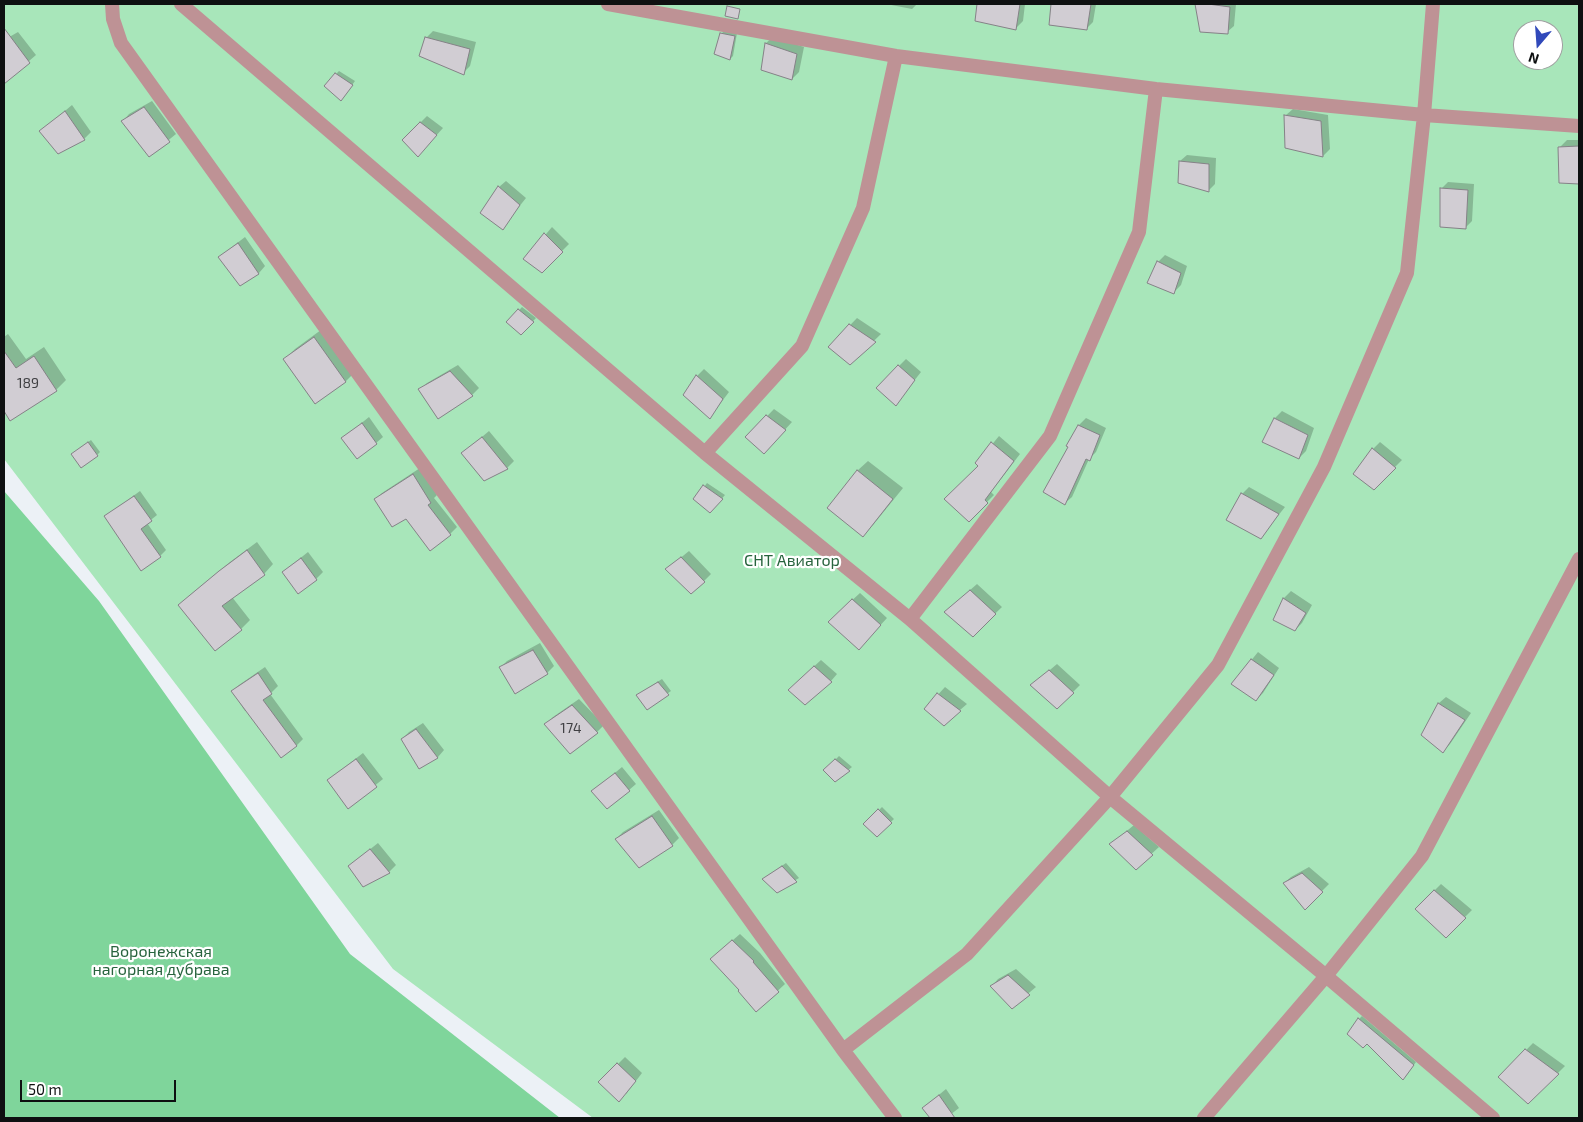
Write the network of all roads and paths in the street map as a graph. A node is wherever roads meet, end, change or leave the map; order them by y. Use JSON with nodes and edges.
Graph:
{"nodes":[{"id":1,"x":112,"y":4,"type":"edge"},
{"id":2,"x":181,"y":4,"type":"edge"},
{"id":3,"x":608,"y":4,"type":"edge"},
{"id":4,"x":1433,"y":4,"type":"edge"},
{"id":5,"x":896,"y":56,"type":"junction"},
{"id":6,"x":1156,"y":89,"type":"junction"},
{"id":7,"x":1424,"y":115,"type":"junction"},
{"id":8,"x":1579,"y":126,"type":"edge"},
{"id":9,"x":705,"y":453,"type":"junction"},
{"id":10,"x":1579,"y":560,"type":"edge"},
{"id":11,"x":910,"y":618,"type":"junction"},
{"id":12,"x":1110,"y":798,"type":"junction"},
{"id":13,"x":1326,"y":976,"type":"junction"},
{"id":14,"x":843,"y":1050,"type":"junction"},
{"id":15,"x":895,"y":1118,"type":"edge"},
{"id":16,"x":1204,"y":1118,"type":"edge"},
{"id":17,"x":1494,"y":1118,"type":"edge"}],
"edges":[{"from":1,"to":14,"type":"street"},
{"from":2,"to":9,"type":"street"},
{"from":3,"to":5,"type":"street"},
{"from":4,"to":7,"type":"street"},
{"from":5,"to":6,"type":"street"},
{"from":5,"to":9,"type":"street"},
{"from":6,"to":7,"type":"street"},
{"from":6,"to":11,"type":"street"},
{"from":7,"to":8,"type":"street"},
{"from":7,"to":12,"type":"street"},
{"from":9,"to":11,"type":"street"},
{"from":10,"to":13,"type":"street"},
{"from":11,"to":12,"type":"street"},
{"from":12,"to":13,"type":"street"},
{"from":12,"to":14,"type":"street"},
{"from":13,"to":16,"type":"street"},
{"from":13,"to":17,"type":"street"},
{"from":14,"to":15,"type":"street"}]}
